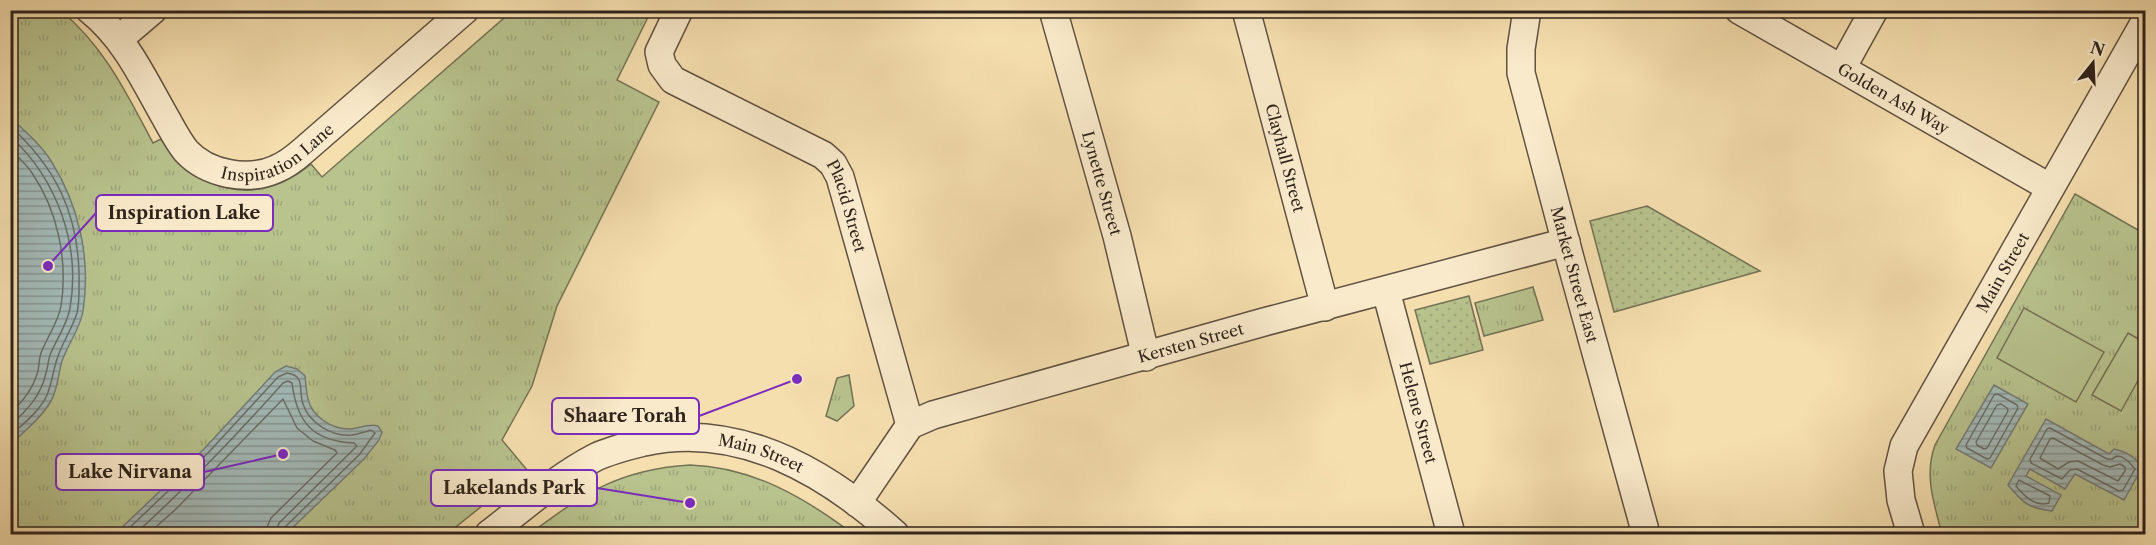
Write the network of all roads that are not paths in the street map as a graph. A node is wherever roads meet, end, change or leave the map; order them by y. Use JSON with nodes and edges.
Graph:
{"nodes":[{"id":1,"x":90,"y":10,"type":"edge"},
{"id":2,"x":153,"y":10,"type":"edge"},
{"id":3,"x":465,"y":10,"type":"edge"},
{"id":4,"x":679,"y":10,"type":"edge"},
{"id":5,"x":1053,"y":10,"type":"edge"},
{"id":6,"x":1245,"y":10,"type":"edge"},
{"id":7,"x":1527,"y":10,"type":"edge"},
{"id":8,"x":1739,"y":10,"type":"edge"},
{"id":9,"x":1874,"y":10,"type":"edge"},
{"id":10,"x":2142,"y":35,"type":"edge"},
{"id":11,"x":119,"y":39,"type":"junction"},
{"id":12,"x":1842,"y":68,"type":"junction"},
{"id":13,"x":2049,"y":187,"type":"junction"},
{"id":14,"x":1566,"y":242,"type":"junction"},
{"id":15,"x":1386,"y":291,"type":"junction"},
{"id":16,"x":1325,"y":307,"type":"junction"},
{"id":17,"x":1146,"y":357,"type":"junction"},
{"id":18,"x":910,"y":424,"type":"junction"},
{"id":19,"x":857,"y":503,"type":"junction"},
{"id":20,"x":489,"y":534,"type":"edge"},
{"id":21,"x":895,"y":534,"type":"edge"},
{"id":22,"x":1451,"y":534,"type":"edge"},
{"id":23,"x":1646,"y":534,"type":"edge"},
{"id":24,"x":1911,"y":534,"type":"edge"}],
"edges":[{"from":1,"to":11,"type":"street","name":"Inspiration Lane"},
{"from":2,"to":11,"type":"street"},
{"from":3,"to":11,"type":"street","name":"Inspiration Lane"},
{"from":4,"to":18,"type":"street","name":"Placid Street"},
{"from":5,"to":17,"type":"street","name":"Lynette Street"},
{"from":6,"to":16,"type":"street","name":"Clayhall Street"},
{"from":7,"to":14,"type":"street","name":"Market Street East"},
{"from":8,"to":12,"type":"street","name":"Golden Ash Way"},
{"from":9,"to":12,"type":"street"},
{"from":10,"to":13,"type":"street","name":"Main Street"},
{"from":12,"to":13,"type":"street","name":"Golden Ash Way"},
{"from":13,"to":24,"type":"street","name":"Main Street"},
{"from":14,"to":15,"type":"street","name":"Kersten Street"},
{"from":14,"to":23,"type":"street","name":"Market Street East"},
{"from":15,"to":16,"type":"street","name":"Kersten Street"},
{"from":15,"to":22,"type":"street","name":"Helene Street"},
{"from":16,"to":17,"type":"street","name":"Kersten Street"},
{"from":17,"to":18,"type":"street","name":"Kersten Street"},
{"from":18,"to":19,"type":"street"},
{"from":19,"to":20,"type":"street","name":"Main Street"},
{"from":19,"to":21,"type":"street","name":"Main Street"}]}
